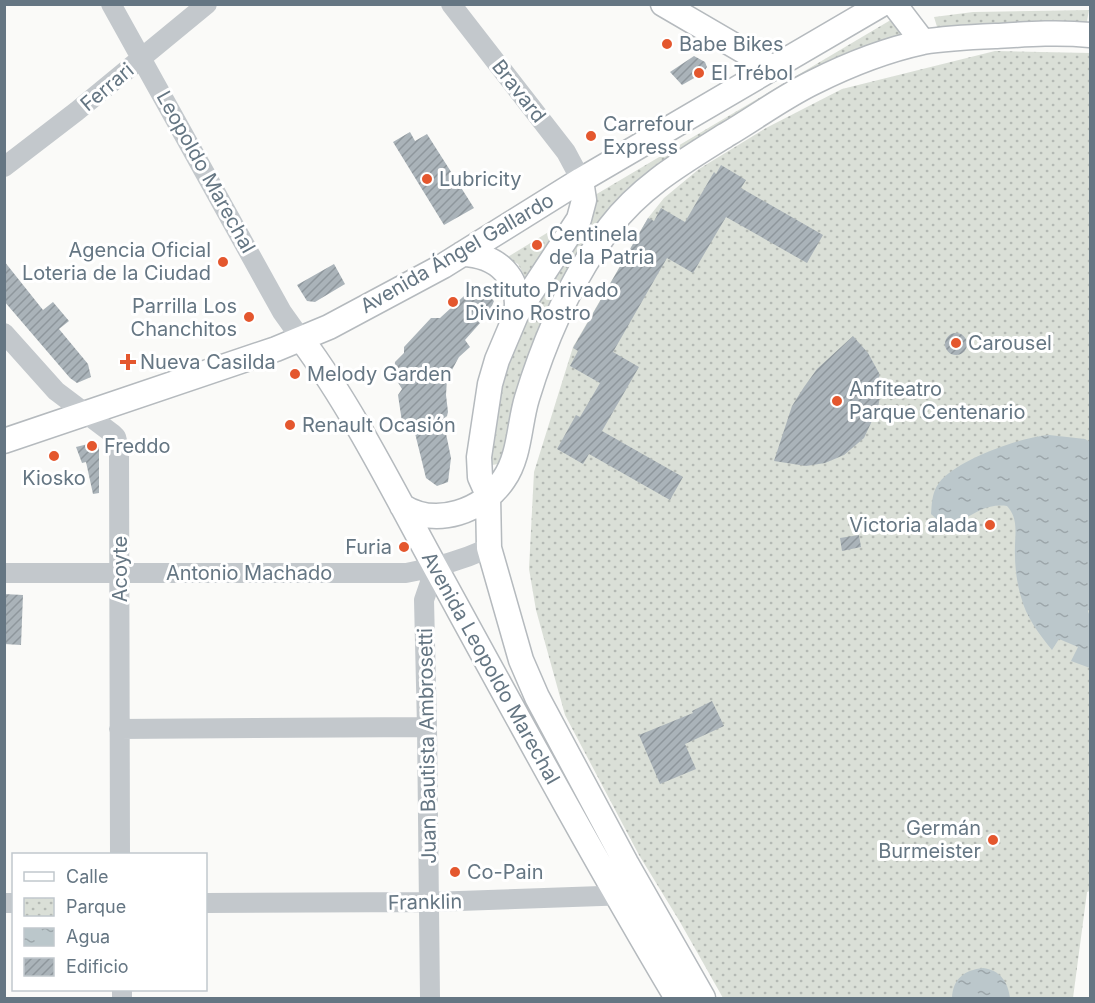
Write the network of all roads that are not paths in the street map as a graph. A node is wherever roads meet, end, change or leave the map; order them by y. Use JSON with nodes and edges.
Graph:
{"nodes":[{"id":1,"x":111,"y":4,"type":"edge"},
{"id":2,"x":207,"y":4,"type":"edge"},
{"id":3,"x":452,"y":4,"type":"edge"},
{"id":4,"x":664,"y":4,"type":"edge"},
{"id":5,"x":882,"y":4,"type":"edge"},
{"id":6,"x":894,"y":4,"type":"edge"},
{"id":7,"x":1090,"y":35,"type":"edge"},
{"id":8,"x":923,"y":42,"type":"junction"},
{"id":9,"x":142,"y":58,"type":"junction"},
{"id":10,"x":773,"y":68,"type":"junction"},
{"id":11,"x":4,"y":167,"type":"edge"},
{"id":12,"x":581,"y":180,"type":"junction"},
{"id":13,"x":462,"y":254,"type":"junction"},
{"id":14,"x":516,"y":315,"type":"junction"},
{"id":15,"x":4,"y":333,"type":"edge"},
{"id":16,"x":302,"y":340,"type":"junction"},
{"id":17,"x":86,"y":415,"type":"junction"},
{"id":18,"x":4,"y":441,"type":"edge"},
{"id":19,"x":489,"y":495,"type":"junction"},
{"id":20,"x":402,"y":506,"type":"junction"},
{"id":21,"x":489,"y":548,"type":"junction"},
{"id":22,"x":435,"y":568,"type":"junction"},
{"id":23,"x":4,"y":573,"type":"edge"},
{"id":24,"x":120,"y":573,"type":"junction"},
{"id":25,"x":427,"y":727,"type":"junction"},
{"id":26,"x":119,"y":729,"type":"junction"},
{"id":27,"x":120,"y":853,"type":"edge"},
{"id":28,"x":644,"y":895,"type":"junction"},
{"id":29,"x":617,"y":896,"type":"junction"},
{"id":30,"x":430,"y":902,"type":"junction"},
{"id":31,"x":207,"y":903,"type":"edge"},
{"id":32,"x":430,"y":999,"type":"edge"},
{"id":33,"x":677,"y":999,"type":"edge"},
{"id":34,"x":703,"y":999,"type":"edge"}],
"edges":[{"from":1,"to":9,"type":"street","name":"Leopoldo Marechal"},
{"from":2,"to":9,"type":"street","name":"Ferrari"},
{"from":3,"to":12,"type":"street","name":"Bravard"},
{"from":4,"to":10,"type":"main road"},
{"from":5,"to":10,"type":"main road","name":"Avenida Ángel Gallardo"},
{"from":6,"to":8,"type":"main road"},
{"from":7,"to":8,"type":"main road"},
{"from":8,"to":19,"type":"main road"},
{"from":9,"to":11,"type":"street","name":"Ferrari"},
{"from":9,"to":16,"type":"street","name":"Leopoldo Marechal"},
{"from":10,"to":12,"type":"main road","name":"Avenida Ángel Gallardo"},
{"from":12,"to":13,"type":"main road","name":"Avenida Ángel Gallardo"},
{"from":12,"to":14,"type":"main road","name":"Avenida Leopoldo Marechal"},
{"from":13,"to":14,"type":"main road"},
{"from":13,"to":16,"type":"main road","name":"Avenida Ángel Gallardo"},
{"from":14,"to":19,"type":"main road","name":"Avenida Leopoldo Marechal"},
{"from":15,"to":17,"type":"street","name":"Acoyte"},
{"from":16,"to":17,"type":"main road","name":"Avenida Ángel Gallardo"},
{"from":16,"to":20,"type":"main road","name":"Avenida Leopoldo Marechal"},
{"from":17,"to":18,"type":"main road","name":"Avenida Ángel Gallardo"},
{"from":17,"to":24,"type":"street","name":"Acoyte"},
{"from":19,"to":20,"type":"main road"},
{"from":19,"to":21,"type":"main road","name":"Avenida Leopoldo Marechal"},
{"from":20,"to":22,"type":"main road","name":"Avenida Leopoldo Marechal"},
{"from":21,"to":22,"type":"street","name":"Antonio Machado"},
{"from":21,"to":28,"type":"main road","name":"Avenida Leopoldo Marechal"},
{"from":22,"to":24,"type":"street","name":"Antonio Machado"},
{"from":22,"to":25,"type":"street","name":"Juan Bautista Ambrosetti"},
{"from":22,"to":29,"type":"main road","name":"Avenida Leopoldo Marechal"},
{"from":23,"to":24,"type":"street","name":"Antonio Machado"},
{"from":24,"to":26,"type":"street","name":"Acoyte"},
{"from":25,"to":26,"type":"street"},
{"from":25,"to":30,"type":"street","name":"Juan Bautista Ambrosetti"},
{"from":26,"to":27,"type":"street","name":"Acoyte"},
{"from":28,"to":29,"type":"street","name":"Franklin"},
{"from":28,"to":34,"type":"main road","name":"Avenida Leopoldo Marechal"},
{"from":29,"to":30,"type":"street","name":"Franklin"},
{"from":29,"to":33,"type":"main road","name":"Avenida Leopoldo Marechal"},
{"from":30,"to":31,"type":"street","name":"Franklin"},
{"from":30,"to":32,"type":"street","name":"Juan Bautista Ambrosetti"}]}
